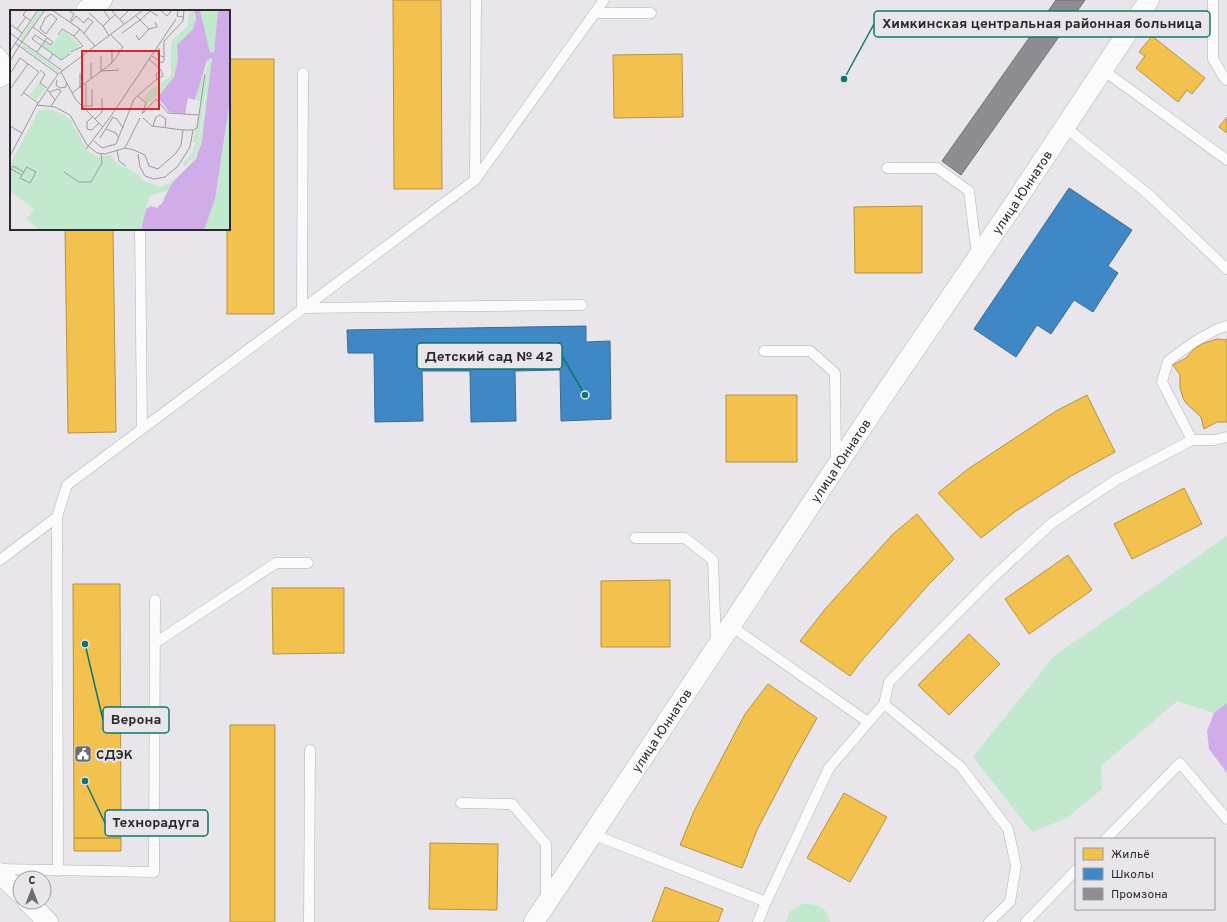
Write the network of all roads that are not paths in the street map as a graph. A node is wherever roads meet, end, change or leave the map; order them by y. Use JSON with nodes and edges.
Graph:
{"nodes":[{"id":1,"x":101,"y":0,"type":"edge"},
{"id":2,"x":476,"y":0,"type":"edge"},
{"id":3,"x":604,"y":0,"type":"edge"},
{"id":4,"x":1149,"y":0,"type":"edge"},
{"id":5,"x":1213,"y":0,"type":"edge"},
{"id":6,"x":88,"y":10,"type":"edge"},
{"id":7,"x":594,"y":13,"type":"junction"},
{"id":8,"x":650,"y":13,"type":"dead end"},
{"id":9,"x":0,"y":53,"type":"edge"},
{"id":10,"x":10,"y":67,"type":"edge"},
{"id":11,"x":10,"y":69,"type":"edge"},
{"id":12,"x":1103,"y":70,"type":"junction"},
{"id":13,"x":303,"y":74,"type":"dead end"},
{"id":14,"x":0,"y":76,"type":"edge"},
{"id":15,"x":1227,"y":80,"type":"edge"},
{"id":16,"x":1065,"y":127,"type":"junction"},
{"id":17,"x":1227,"y":160,"type":"edge"},
{"id":18,"x":887,"y":168,"type":"dead end"},
{"id":19,"x":475,"y":180,"type":"junction"},
{"id":20,"x":140,"y":230,"type":"edge"},
{"id":21,"x":977,"y":258,"type":"junction"},
{"id":22,"x":1227,"y":269,"type":"edge"},
{"id":23,"x":582,"y":305,"type":"dead end"},
{"id":24,"x":302,"y":308,"type":"junction"},
{"id":25,"x":1227,"y":326,"type":"edge"},
{"id":26,"x":764,"y":351,"type":"dead end"},
{"id":27,"x":142,"y":429,"type":"junction"},
{"id":28,"x":1227,"y":437,"type":"edge"},
{"id":29,"x":1192,"y":440,"type":"junction"},
{"id":30,"x":836,"y":466,"type":"junction"},
{"id":31,"x":57,"y":517,"type":"junction"},
{"id":32,"x":635,"y":538,"type":"dead end"},
{"id":33,"x":0,"y":560,"type":"edge"},
{"id":34,"x":308,"y":563,"type":"dead end"},
{"id":35,"x":155,"y":600,"type":"dead end"},
{"id":36,"x":731,"y":626,"type":"junction"},
{"id":37,"x":154,"y":644,"type":"junction"},
{"id":38,"x":716,"y":647,"type":"junction"},
{"id":39,"x":884,"y":704,"type":"junction"},
{"id":40,"x":868,"y":722,"type":"junction"},
{"id":41,"x":310,"y":750,"type":"dead end"},
{"id":42,"x":461,"y":803,"type":"dead end"},
{"id":43,"x":1227,"y":820,"type":"edge"},
{"id":44,"x":592,"y":834,"type":"junction"},
{"id":45,"x":1107,"y":838,"type":"edge"},
{"id":46,"x":0,"y":869,"type":"edge"},
{"id":47,"x":58,"y":871,"type":"junction"},
{"id":48,"x":1075,"y":871,"type":"edge"},
{"id":49,"x":0,"y":873,"type":"edge"},
{"id":50,"x":12,"y":885,"type":"edge"},
{"id":51,"x":766,"y":902,"type":"junction"},
{"id":52,"x":546,"y":903,"type":"junction"},
{"id":53,"x":36,"y":910,"type":"edge"},
{"id":54,"x":48,"y":922,"type":"edge"},
{"id":55,"x":309,"y":922,"type":"edge"},
{"id":56,"x":534,"y":922,"type":"edge"},
{"id":57,"x":758,"y":922,"type":"edge"},
{"id":58,"x":989,"y":922,"type":"edge"},
{"id":59,"x":1026,"y":922,"type":"edge"}],
"edges":[{"from":1,"to":6,"type":"main road"},
{"from":2,"to":19,"type":"lane"},
{"from":3,"to":7,"type":"lane"},
{"from":4,"to":12,"type":"street","name":"улица Юннатов"},
{"from":5,"to":15,"type":"lane"},
{"from":7,"to":8,"type":"lane"},
{"from":7,"to":19,"type":"lane"},
{"from":9,"to":10,"type":"lane"},
{"from":11,"to":14,"type":"main road"},
{"from":12,"to":16,"type":"street","name":"улица Юннатов"},
{"from":12,"to":17,"type":"lane"},
{"from":13,"to":24,"type":"lane"},
{"from":16,"to":21,"type":"street","name":"улица Юннатов"},
{"from":16,"to":22,"type":"lane"},
{"from":18,"to":21,"type":"lane"},
{"from":19,"to":24,"type":"lane"},
{"from":20,"to":27,"type":"lane"},
{"from":21,"to":30,"type":"street","name":"улица Юннатов"},
{"from":23,"to":24,"type":"lane"},
{"from":24,"to":27,"type":"lane"},
{"from":25,"to":29,"type":"lane"},
{"from":26,"to":30,"type":"lane"},
{"from":27,"to":31,"type":"lane"},
{"from":28,"to":29,"type":"lane"},
{"from":29,"to":39,"type":"lane"},
{"from":30,"to":36,"type":"street","name":"улица Юннатов"},
{"from":31,"to":33,"type":"lane"},
{"from":31,"to":47,"type":"lane"},
{"from":32,"to":38,"type":"lane"},
{"from":34,"to":37,"type":"lane"},
{"from":35,"to":37,"type":"lane"},
{"from":36,"to":38,"type":"street","name":"улица Юннатов"},
{"from":36,"to":40,"type":"lane"},
{"from":37,"to":47,"type":"lane"},
{"from":38,"to":44,"type":"street","name":"улица Юннатов"},
{"from":39,"to":40,"type":"lane"},
{"from":39,"to":58,"type":"lane"},
{"from":40,"to":51,"type":"lane"},
{"from":41,"to":55,"type":"lane"},
{"from":42,"to":52,"type":"lane"},
{"from":43,"to":45,"type":"lane"},
{"from":44,"to":51,"type":"lane"},
{"from":44,"to":52,"type":"street","name":"улица Юннатов"},
{"from":46,"to":47,"type":"lane"},
{"from":48,"to":59,"type":"lane"},
{"from":49,"to":50,"type":"street"},
{"from":51,"to":57,"type":"lane"},
{"from":52,"to":56,"type":"street","name":"улица Юннатов"},
{"from":53,"to":54,"type":"street"}]}
